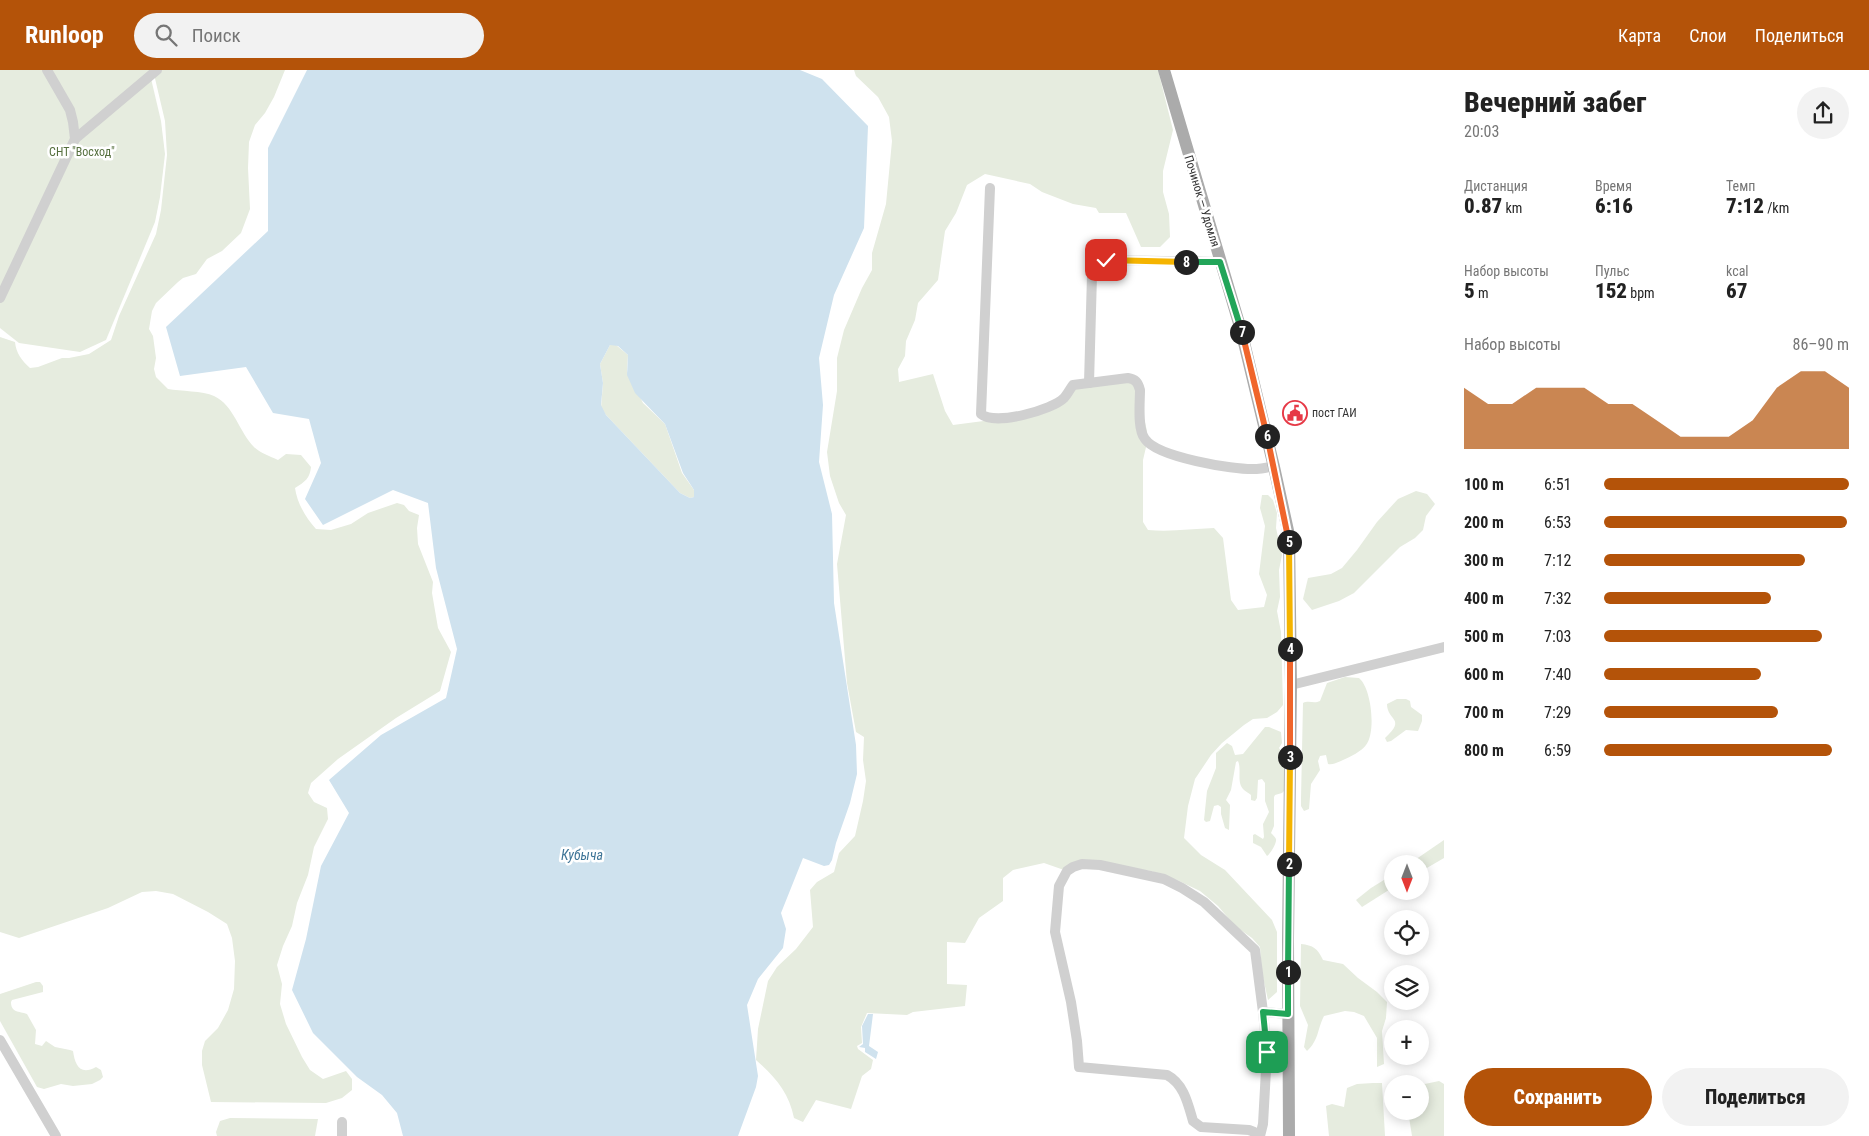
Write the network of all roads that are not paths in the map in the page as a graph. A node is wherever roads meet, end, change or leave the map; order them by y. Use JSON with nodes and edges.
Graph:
{"nodes":[{"id":1,"x":47,"y":70,"type":"edge"},
{"id":2,"x":157,"y":70,"type":"edge"},
{"id":3,"x":1164,"y":70,"type":"edge"},
{"id":4,"x":75,"y":139,"type":"junction"},
{"id":5,"x":990,"y":188,"type":"dead end"},
{"id":6,"x":1220,"y":262,"type":"junction"},
{"id":7,"x":0,"y":298,"type":"edge"},
{"id":8,"x":1089,"y":383,"type":"junction"},
{"id":9,"x":1274,"y":466,"type":"junction"},
{"id":10,"x":1444,"y":646,"type":"edge"},
{"id":11,"x":1291,"y":685,"type":"junction"},
{"id":12,"x":1263,"y":1012,"type":"junction"},
{"id":13,"x":1288,"y":1014,"type":"junction"},
{"id":14,"x":0,"y":1040,"type":"edge"},
{"id":15,"x":342,"y":1122,"type":"dead end"},
{"id":16,"x":56,"y":1136,"type":"edge"},
{"id":17,"x":342,"y":1136,"type":"edge"},
{"id":18,"x":1256,"y":1136,"type":"edge"},
{"id":19,"x":1260,"y":1136,"type":"edge"},
{"id":20,"x":1289,"y":1136,"type":"edge"}],
"edges":[{"from":1,"to":4,"type":"street"},
{"from":2,"to":4,"type":"street"},
{"from":3,"to":6,"type":"main road","name":"Починок — Удомля"},
{"from":4,"to":7,"type":"street"},
{"from":5,"to":8,"type":"street"},
{"from":6,"to":8,"type":"street"},
{"from":6,"to":9,"type":"main road","name":"Починок — Удомля"},
{"from":8,"to":9,"type":"street"},
{"from":9,"to":11,"type":"main road","name":"Починок — Удомля"},
{"from":10,"to":11,"type":"street"},
{"from":11,"to":13,"type":"main road","name":"Починок — Удомля"},
{"from":12,"to":13,"type":"street"},
{"from":12,"to":18,"type":"street"},
{"from":12,"to":19,"type":"street"},
{"from":13,"to":20,"type":"main road","name":"Починок — Удомля"},
{"from":14,"to":16,"type":"street"},
{"from":15,"to":17,"type":"street"}]}
